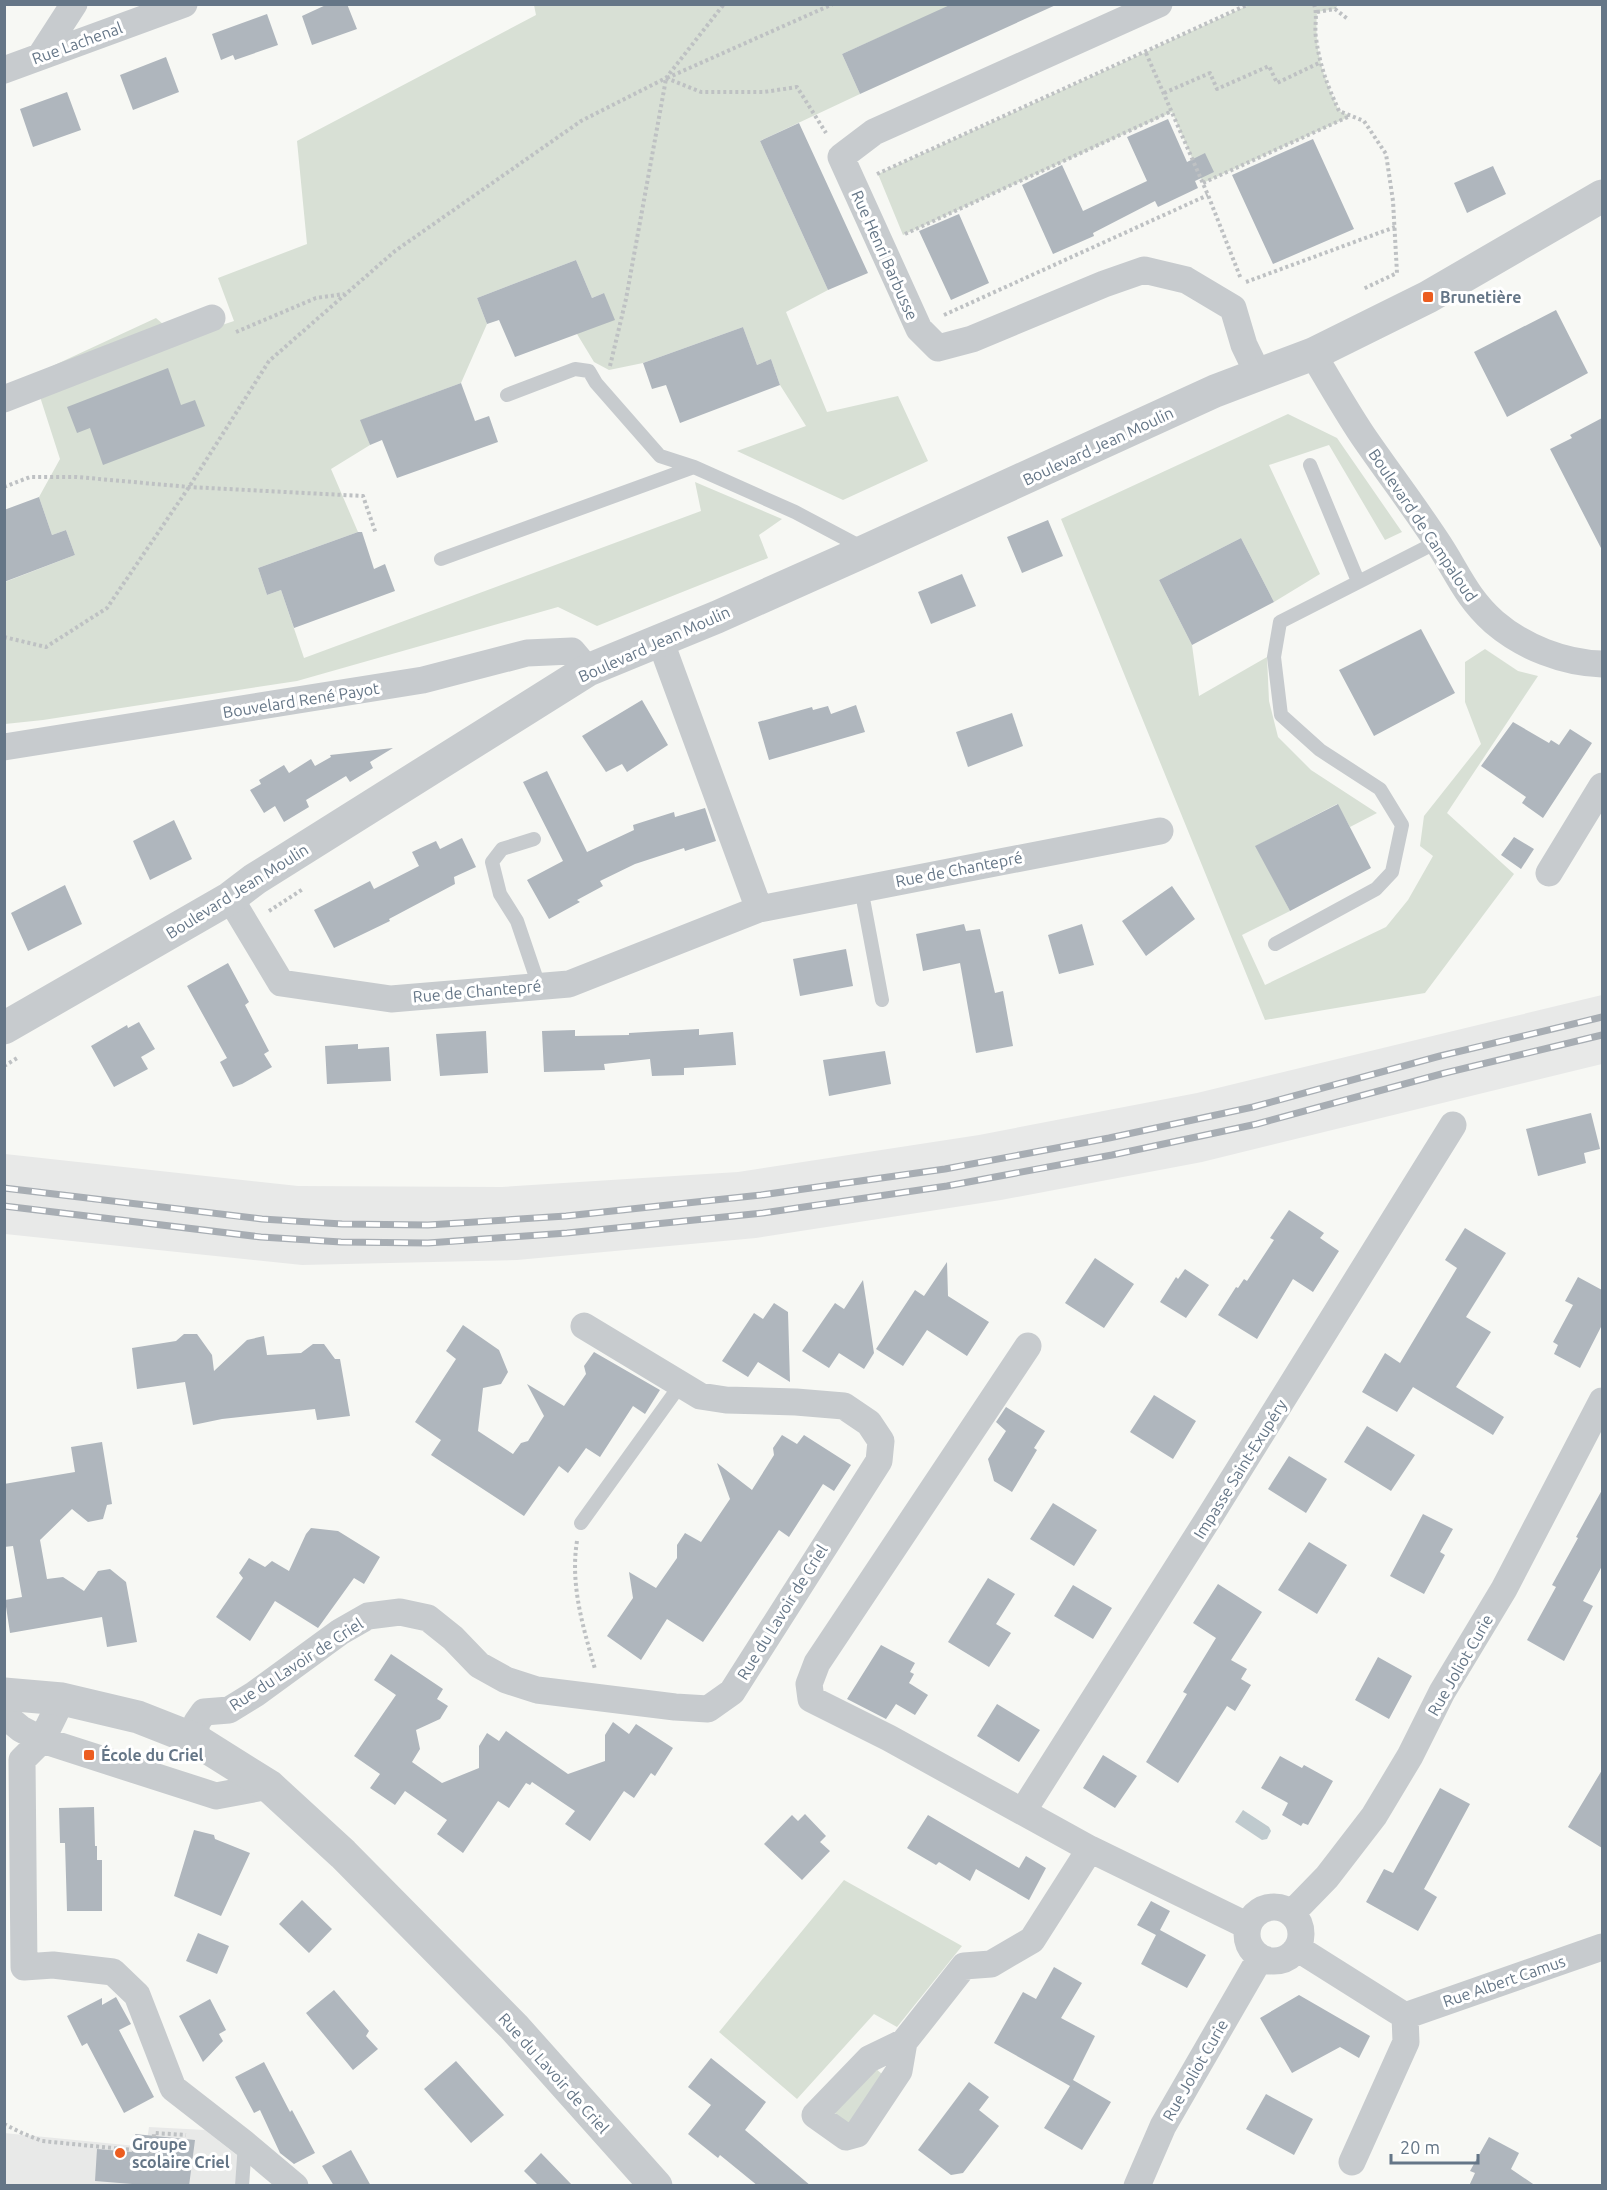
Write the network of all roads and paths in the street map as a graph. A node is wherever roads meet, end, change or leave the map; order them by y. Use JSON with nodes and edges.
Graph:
{"nodes":[{"id":1,"x":74,"y":4,"type":"edge"},
{"id":2,"x":184,"y":4,"type":"edge"},
{"id":3,"x":724,"y":4,"type":"edge"},
{"id":4,"x":833,"y":4,"type":"edge"},
{"id":5,"x":1159,"y":4,"type":"edge"},
{"id":6,"x":1249,"y":4,"type":"edge"},
{"id":7,"x":1314,"y":4,"type":"edge"},
{"id":8,"x":1317,"y":12,"type":"junction"},
{"id":9,"x":1349,"y":20,"type":"dead end"},
{"id":10,"x":1146,"y":53,"type":"junction"},
{"id":11,"x":41,"y":55,"type":"junction"},
{"id":12,"x":1321,"y":63,"type":"junction"},
{"id":13,"x":4,"y":70,"type":"edge"},
{"id":14,"x":666,"y":78,"type":"junction"},
{"id":15,"x":1164,"y":93,"type":"junction"},
{"id":16,"x":1172,"y":111,"type":"junction"},
{"id":17,"x":1351,"y":116,"type":"junction"},
{"id":18,"x":841,"y":157,"type":"junction"},
{"id":19,"x":1203,"y":183,"type":"junction"},
{"id":20,"x":854,"y":185,"type":"junction"},
{"id":21,"x":1208,"y":195,"type":"junction"},
{"id":22,"x":1602,"y":196,"type":"edge"},
{"id":23,"x":1395,"y":227,"type":"junction"},
{"id":24,"x":880,"y":245,"type":"junction"},
{"id":25,"x":1363,"y":289,"type":"dead end"},
{"id":26,"x":346,"y":293,"type":"junction"},
{"id":27,"x":212,"y":318,"type":"joint"},
{"id":28,"x":919,"y":329,"type":"junction"},
{"id":29,"x":1313,"y":354,"type":"junction"},
{"id":30,"x":1258,"y":374,"type":"junction"},
{"id":31,"x":604,"y":392,"type":"junction"},
{"id":32,"x":507,"y":395,"type":"dead end"},
{"id":33,"x":4,"y":399,"type":"edge"},
{"id":34,"x":1310,"y":465,"type":"dead end"},
{"id":35,"x":693,"y":467,"type":"junction"},
{"id":36,"x":4,"y":487,"type":"edge"},
{"id":37,"x":189,"y":487,"type":"junction"},
{"id":38,"x":376,"y":534,"type":"dead end"},
{"id":39,"x":1437,"y":542,"type":"junction"},
{"id":40,"x":867,"y":550,"type":"junction"},
{"id":41,"x":441,"y":559,"type":"dead end"},
{"id":42,"x":1358,"y":581,"type":"junction"},
{"id":43,"x":4,"y":638,"type":"edge"},
{"id":44,"x":660,"y":640,"type":"junction"},
{"id":45,"x":1602,"y":664,"type":"edge"},
{"id":46,"x":588,"y":670,"type":"junction"},
{"id":47,"x":4,"y":747,"type":"edge"},
{"id":48,"x":1602,"y":786,"type":"edge"},
{"id":49,"x":1160,"y":831,"type":"dead end"},
{"id":50,"x":534,"y":839,"type":"dead end"},
{"id":51,"x":1549,"y":873,"type":"dead end"},
{"id":52,"x":306,"y":887,"type":"dead end"},
{"id":53,"x":861,"y":888,"type":"junction"},
{"id":54,"x":759,"y":909,"type":"junction"},
{"id":55,"x":238,"y":911,"type":"junction"},
{"id":56,"x":1275,"y":944,"type":"dead end"},
{"id":57,"x":539,"y":986,"type":"junction"},
{"id":58,"x":882,"y":1000,"type":"dead end"},
{"id":59,"x":4,"y":1028,"type":"edge"},
{"id":60,"x":25,"y":1054,"type":"dead end"},
{"id":61,"x":4,"y":1066,"type":"edge"},
{"id":62,"x":1453,"y":1125,"type":"dead end"},
{"id":63,"x":584,"y":1326,"type":"dead end"},
{"id":64,"x":1028,"y":1346,"type":"dead end"},
{"id":65,"x":681,"y":1384,"type":"junction"},
{"id":66,"x":1602,"y":1401,"type":"edge"},
{"id":67,"x":581,"y":1523,"type":"joint"},
{"id":68,"x":4,"y":1694,"type":"edge"},
{"id":69,"x":604,"y":1698,"type":"junction"},
{"id":70,"x":62,"y":1699,"type":"junction"},
{"id":71,"x":4,"y":1715,"type":"edge"},
{"id":72,"x":194,"y":1739,"type":"junction"},
{"id":73,"x":42,"y":1740,"type":"junction"},
{"id":74,"x":269,"y":1786,"type":"junction"},
{"id":75,"x":1023,"y":1811,"type":"junction"},
{"id":76,"x":1090,"y":1849,"type":"junction"},
{"id":77,"x":1292,"y":1913,"type":"junction"},
{"id":78,"x":1248,"y":1926,"type":"junction"},
{"id":79,"x":1602,"y":1947,"type":"edge"},
{"id":80,"x":1297,"y":1948,"type":"junction"},
{"id":81,"x":1260,"y":1958,"type":"junction"},
{"id":82,"x":1405,"y":2016,"type":"junction"},
{"id":83,"x":904,"y":2042,"type":"dead end"},
{"id":84,"x":4,"y":2124,"type":"edge"},
{"id":85,"x":220,"y":2125,"type":"junction"},
{"id":86,"x":245,"y":2144,"type":"junction"},
{"id":87,"x":1352,"y":2162,"type":"dead end"},
{"id":88,"x":242,"y":2186,"type":"edge"},
{"id":89,"x":295,"y":2186,"type":"edge"},
{"id":90,"x":656,"y":2186,"type":"edge"},
{"id":91,"x":1137,"y":2186,"type":"edge"}],
"edges":[{"from":1,"to":11,"type":"street"},
{"from":2,"to":11,"type":"street","name":"Rue Lachenal"},
{"from":3,"to":14,"type":"path"},
{"from":4,"to":14,"type":"path"},
{"from":5,"to":18,"type":"street"},
{"from":6,"to":10,"type":"path"},
{"from":7,"to":8,"type":"path"},
{"from":8,"to":9,"type":"path"},
{"from":8,"to":12,"type":"path"},
{"from":10,"to":15,"type":"path"},
{"from":10,"to":20,"type":"path"},
{"from":11,"to":13,"type":"street","name":"Rue Lachenal"},
{"from":12,"to":15,"type":"path"},
{"from":12,"to":17,"type":"path"},
{"from":14,"to":18,"type":"path"},
{"from":14,"to":26,"type":"path"},
{"from":14,"to":31,"type":"path"},
{"from":15,"to":16,"type":"path"},
{"from":16,"to":19,"type":"path"},
{"from":16,"to":24,"type":"path"},
{"from":17,"to":19,"type":"path"},
{"from":17,"to":23,"type":"path"},
{"from":18,"to":20,"type":"street","name":"Rue Henri Barbusse"},
{"from":19,"to":21,"type":"path"},
{"from":20,"to":24,"type":"street","name":"Rue Henri Barbusse"},
{"from":21,"to":23,"type":"path"},
{"from":21,"to":28,"type":"path"},
{"from":22,"to":29,"type":"street","name":"Boulevard Jean Moulin"},
{"from":23,"to":25,"type":"path"},
{"from":24,"to":28,"type":"street","name":"Rue Henri Barbusse"},
{"from":26,"to":27,"type":"path"},
{"from":26,"to":37,"type":"path"},
{"from":27,"to":33,"type":"street"},
{"from":28,"to":30,"type":"street","name":"Rue Henri Barbusse"},
{"from":29,"to":30,"type":"street","name":"Boulevard Jean Moulin"},
{"from":29,"to":39,"type":"street","name":"Boulevard de Campaloud"},
{"from":30,"to":40,"type":"street","name":"Boulevard Jean Moulin"},
{"from":31,"to":32,"type":"lane"},
{"from":31,"to":35,"type":"lane"},
{"from":34,"to":42,"type":"lane"},
{"from":35,"to":40,"type":"lane"},
{"from":35,"to":41,"type":"lane"},
{"from":36,"to":37,"type":"path"},
{"from":37,"to":38,"type":"path"},
{"from":37,"to":43,"type":"path"},
{"from":39,"to":42,"type":"lane"},
{"from":39,"to":45,"type":"street","name":"Boulevard de Campaloud"},
{"from":40,"to":44,"type":"street","name":"Boulevard Jean Moulin"},
{"from":42,"to":56,"type":"lane"},
{"from":44,"to":46,"type":"street","name":"Boulevard Jean Moulin"},
{"from":44,"to":54,"type":"street"},
{"from":46,"to":47,"type":"street","name":"Bouvelard René Payot"},
{"from":46,"to":55,"type":"street","name":"Boulevard Jean Moulin"},
{"from":48,"to":51,"type":"street"},
{"from":49,"to":53,"type":"street","name":"Rue de Chantepré"},
{"from":50,"to":57,"type":"lane"},
{"from":52,"to":55,"type":"path"},
{"from":53,"to":54,"type":"street","name":"Rue de Chantepré"},
{"from":53,"to":58,"type":"lane"},
{"from":54,"to":57,"type":"street","name":"Rue de Chantepré"},
{"from":55,"to":57,"type":"street","name":"Rue de Chantepré"},
{"from":55,"to":59,"type":"street","name":"Boulevard Jean Moulin"},
{"from":60,"to":61,"type":"path"},
{"from":62,"to":75,"type":"street","name":"Impasse Saint-Exupéry"},
{"from":63,"to":65,"type":"street","name":"Rue du Lavoir de Criel"},
{"from":64,"to":75,"type":"street"},
{"from":65,"to":67,"type":"lane"},
{"from":65,"to":69,"type":"street","name":"Rue du Lavoir de Criel"},
{"from":66,"to":77,"type":"street","name":"Rue Joliot Curie"},
{"from":67,"to":69,"type":"path"},
{"from":68,"to":70,"type":"street","name":"Rue du Lavoir de Criel"},
{"from":69,"to":72,"type":"street","name":"Rue du Lavoir de Criel"},
{"from":70,"to":72,"type":"street","name":"Rue du Lavoir de Criel"},
{"from":70,"to":73,"type":"street"},
{"from":71,"to":73,"type":"street"},
{"from":72,"to":74,"type":"street","name":"Rue du Lavoir de Criel"},
{"from":73,"to":74,"type":"street"},
{"from":73,"to":85,"type":"street"},
{"from":74,"to":90,"type":"street","name":"Rue du Lavoir de Criel"},
{"from":75,"to":76,"type":"street"},
{"from":76,"to":78,"type":"street"},
{"from":76,"to":83,"type":"street"},
{"from":77,"to":78,"type":"street"},
{"from":77,"to":80,"type":"street"},
{"from":78,"to":81,"type":"street"},
{"from":79,"to":82,"type":"street","name":"Rue Albert Camus"},
{"from":80,"to":81,"type":"street"},
{"from":80,"to":82,"type":"street"},
{"from":81,"to":91,"type":"street","name":"Rue Joliot Curie"},
{"from":82,"to":87,"type":"street"},
{"from":84,"to":85,"type":"path"},
{"from":85,"to":86,"type":"street"},
{"from":86,"to":88,"type":"lane"},
{"from":86,"to":89,"type":"street"}]}
